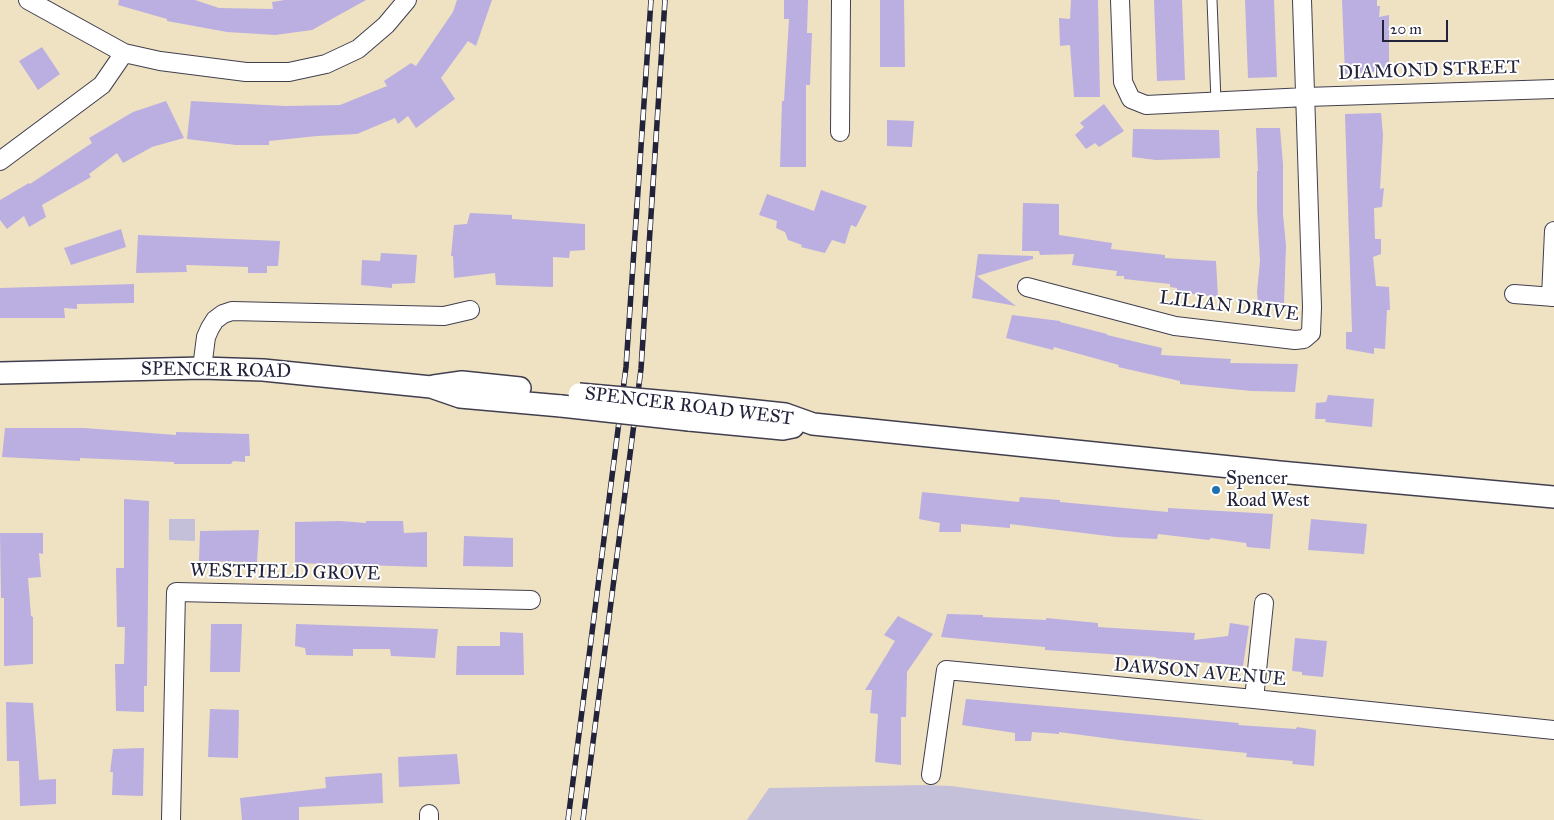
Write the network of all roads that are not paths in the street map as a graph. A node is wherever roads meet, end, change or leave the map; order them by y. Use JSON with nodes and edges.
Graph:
{"nodes":[{"id":1,"x":28,"y":0,"type":"edge"},
{"id":2,"x":407,"y":0,"type":"edge"},
{"id":3,"x":841,"y":0,"type":"edge"},
{"id":4,"x":1120,"y":0,"type":"edge"},
{"id":5,"x":1212,"y":0,"type":"edge"},
{"id":6,"x":1302,"y":0,"type":"edge"},
{"id":7,"x":124,"y":53,"type":"junction"},
{"id":8,"x":1554,"y":89,"type":"edge"},
{"id":9,"x":1306,"y":96,"type":"junction"},
{"id":10,"x":1216,"y":101,"type":"junction"},
{"id":11,"x":840,"y":132,"type":"dead end"},
{"id":12,"x":0,"y":161,"type":"edge"},
{"id":13,"x":1554,"y":231,"type":"edge"},
{"id":14,"x":1027,"y":287,"type":"dead end"},
{"id":15,"x":1514,"y":294,"type":"dead end"},
{"id":16,"x":1552,"y":297,"type":"edge"},
{"id":17,"x":470,"y":310,"type":"dead end"},
{"id":18,"x":202,"y":368,"type":"junction"},
{"id":19,"x":0,"y":373,"type":"edge"},
{"id":20,"x":563,"y":399,"type":"joint"},
{"id":21,"x":1554,"y":497,"type":"edge"},
{"id":22,"x":531,"y":600,"type":"dead end"},
{"id":23,"x":1264,"y":603,"type":"dead end"},
{"id":24,"x":1254,"y":699,"type":"junction"},
{"id":25,"x":1554,"y":730,"type":"edge"},
{"id":26,"x":931,"y":775,"type":"dead end"},
{"id":27,"x":171,"y":820,"type":"edge"}],
"edges":[{"from":1,"to":7,"type":"street"},
{"from":2,"to":7,"type":"street"},
{"from":3,"to":11,"type":"street"},
{"from":4,"to":10,"type":"street","name":"DIAMOND STREET"},
{"from":5,"to":10,"type":"lane"},
{"from":6,"to":9,"type":"street","name":"LILIAN DRIVE"},
{"from":7,"to":12,"type":"street"},
{"from":8,"to":9,"type":"street","name":"DIAMOND STREET"},
{"from":9,"to":10,"type":"street","name":"DIAMOND STREET"},
{"from":9,"to":14,"type":"street","name":"LILIAN DRIVE"},
{"from":13,"to":16,"type":"street"},
{"from":15,"to":16,"type":"street"},
{"from":17,"to":18,"type":"street"},
{"from":18,"to":19,"type":"street","name":"SPENCER ROAD"},
{"from":18,"to":20,"type":"street","name":"SPENCER ROAD"},
{"from":20,"to":21,"type":"street","name":"SPENCER ROAD WEST","bridge":true},
{"from":22,"to":27,"type":"street","name":"WESTFIELD GROVE"},
{"from":23,"to":24,"type":"street"},
{"from":24,"to":25,"type":"street","name":"DAWSON AVENUE"},
{"from":24,"to":26,"type":"street","name":"DAWSON AVENUE"}]}
